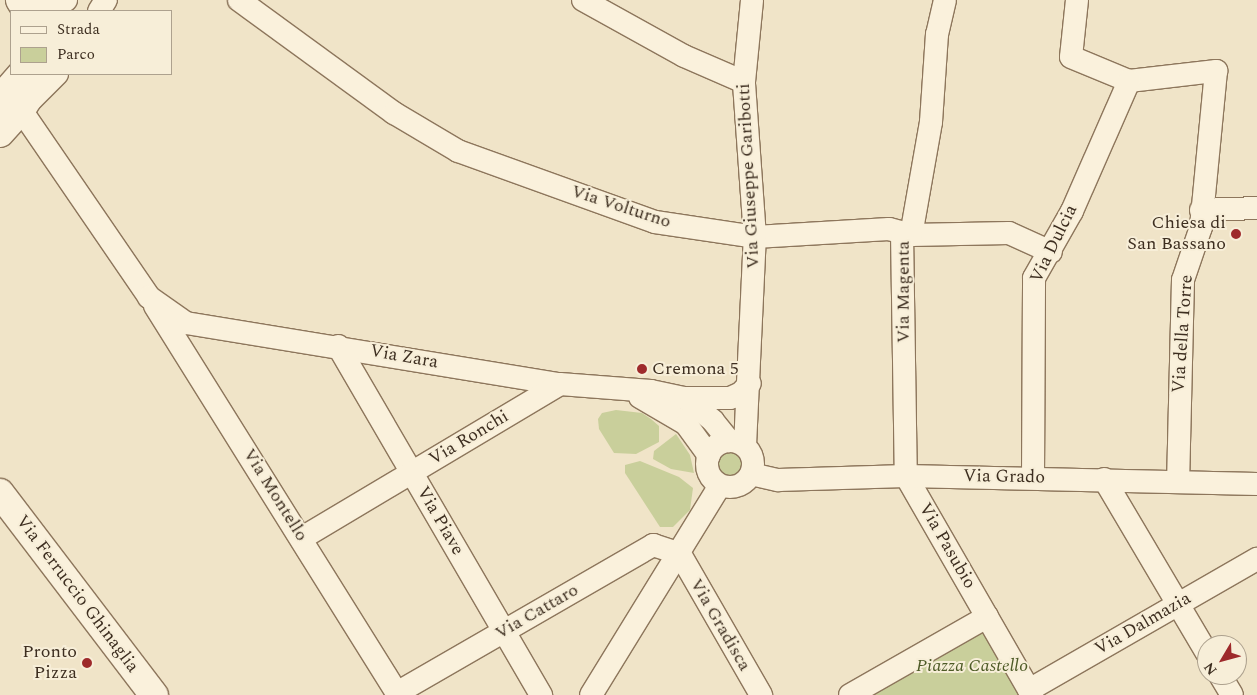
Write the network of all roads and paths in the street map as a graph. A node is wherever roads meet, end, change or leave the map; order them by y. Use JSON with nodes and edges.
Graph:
{"nodes":[{"id":1,"x":38,"y":0,"type":"edge"},
{"id":2,"x":66,"y":0,"type":"edge"},
{"id":3,"x":239,"y":0,"type":"edge"},
{"id":4,"x":583,"y":0,"type":"edge"},
{"id":5,"x":752,"y":0,"type":"edge"},
{"id":6,"x":945,"y":0,"type":"edge"},
{"id":7,"x":1077,"y":0,"type":"edge"},
{"id":8,"x":22,"y":75,"type":"edge"},
{"id":9,"x":42,"y":75,"type":"edge"},
{"id":10,"x":55,"y":75,"type":"edge"},
{"id":11,"x":1129,"y":81,"type":"junction"},
{"id":12,"x":744,"y":82,"type":"junction"},
{"id":13,"x":10,"y":105,"type":"edge"},
{"id":14,"x":0,"y":133,"type":"edge"},
{"id":15,"x":1257,"y":208,"type":"edge"},
{"id":16,"x":1201,"y":210,"type":"junction"},
{"id":17,"x":911,"y":235,"type":"junction"},
{"id":18,"x":755,"y":238,"type":"junction"},
{"id":19,"x":1051,"y":252,"type":"junction"},
{"id":20,"x":149,"y":297,"type":"junction"},
{"id":21,"x":186,"y":323,"type":"joint"},
{"id":22,"x":338,"y":346,"type":"junction"},
{"id":23,"x":750,"y":383,"type":"junction"},
{"id":24,"x":560,"y":384,"type":"junction"},
{"id":25,"x":622,"y":390,"type":"junction"},
{"id":26,"x":685,"y":398,"type":"junction"},
{"id":27,"x":737,"y":444,"type":"junction"},
{"id":28,"x":709,"y":456,"type":"junction"},
{"id":29,"x":412,"y":472,"type":"junction"},
{"id":30,"x":751,"y":474,"type":"junction"},
{"id":31,"x":906,"y":476,"type":"junction"},
{"id":32,"x":1033,"y":478,"type":"junction"},
{"id":33,"x":1104,"y":479,"type":"junction"},
{"id":34,"x":1178,"y":480,"type":"junction"},
{"id":35,"x":1257,"y":484,"type":"edge"},
{"id":36,"x":720,"y":485,"type":"junction"},
{"id":37,"x":0,"y":493,"type":"edge"},
{"id":38,"x":302,"y":538,"type":"junction"},
{"id":39,"x":680,"y":554,"type":"junction"},
{"id":40,"x":1257,"y":559,"type":"edge"},
{"id":41,"x":1178,"y":604,"type":"junction"},
{"id":42,"x":987,"y":616,"type":"junction"},
{"id":43,"x":505,"y":631,"type":"junction"},
{"id":44,"x":1197,"y":636,"type":"edge"},
{"id":45,"x":1030,"y":692,"type":"edge"},
{"id":46,"x":397,"y":694,"type":"edge"},
{"id":47,"x":154,"y":695,"type":"edge"},
{"id":48,"x":541,"y":695,"type":"edge"},
{"id":49,"x":590,"y":695,"type":"edge"},
{"id":50,"x":761,"y":695,"type":"edge"},
{"id":51,"x":850,"y":695,"type":"edge"}],
"edges":[{"from":1,"to":2,"type":"street"},
{"from":3,"to":18,"type":"street","name":"Via Volturno"},
{"from":4,"to":12,"type":"street"},
{"from":5,"to":12,"type":"street","name":"Via Giuseppe Garibotti"},
{"from":6,"to":17,"type":"street","name":"Via Magenta"},
{"from":7,"to":11,"type":"street"},
{"from":8,"to":13,"type":"main road"},
{"from":9,"to":13,"type":"main road"},
{"from":10,"to":13,"type":"street"},
{"from":11,"to":16,"type":"street","name":"Via della Torre"},
{"from":11,"to":19,"type":"street","name":"Via Dulcia"},
{"from":12,"to":18,"type":"street","name":"Via Giuseppe Garibotti"},
{"from":13,"to":14,"type":"main road"},
{"from":13,"to":20,"type":"street","name":"Via Montello"},
{"from":15,"to":16,"type":"street"},
{"from":16,"to":34,"type":"street","name":"Via della Torre"},
{"from":17,"to":18,"type":"street","name":"Via Volturno"},
{"from":17,"to":19,"type":"street","name":"Via Volturno"},
{"from":17,"to":31,"type":"street","name":"Via Magenta"},
{"from":18,"to":23,"type":"street","name":"Via Giuseppe Garibotti"},
{"from":19,"to":32,"type":"street","name":"Via Dulcia"},
{"from":20,"to":21,"type":"street","name":"Via Montello"},
{"from":20,"to":38,"type":"street","name":"Via Montello"},
{"from":21,"to":22,"type":"street","name":"Via Zara"},
{"from":22,"to":24,"type":"street","name":"Via Zara"},
{"from":22,"to":29,"type":"street","name":"Via Piave"},
{"from":23,"to":26,"type":"street","name":"Via Zara"},
{"from":23,"to":27,"type":"street","name":"Via Giuseppe Garibotti"},
{"from":24,"to":25,"type":"street","name":"Via Zara"},
{"from":24,"to":29,"type":"street","name":"Via Ronchi"},
{"from":25,"to":26,"type":"street","name":"Via Zara"},
{"from":25,"to":28,"type":"street"},
{"from":26,"to":27,"type":"street"},
{"from":27,"to":28,"type":"street"},
{"from":27,"to":30,"type":"street"},
{"from":28,"to":36,"type":"street"},
{"from":29,"to":38,"type":"street","name":"Via Ronchi"},
{"from":29,"to":43,"type":"street","name":"Via Piave"},
{"from":30,"to":31,"type":"street","name":"Via Grado"},
{"from":30,"to":36,"type":"street"},
{"from":31,"to":32,"type":"street","name":"Via Grado"},
{"from":31,"to":42,"type":"street","name":"Via Pasubio"},
{"from":32,"to":33,"type":"street","name":"Via Grado"},
{"from":33,"to":34,"type":"street","name":"Via Grado"},
{"from":33,"to":41,"type":"street"},
{"from":34,"to":35,"type":"street","name":"Via Grado"},
{"from":36,"to":39,"type":"street"},
{"from":37,"to":47,"type":"main road","name":"Via Ferruccio Ghinaglia"},
{"from":38,"to":46,"type":"street","name":"Via Montello"},
{"from":39,"to":43,"type":"street","name":"Via Cattaro"},
{"from":39,"to":49,"type":"street"},
{"from":39,"to":50,"type":"street","name":"Via Gradisca"},
{"from":40,"to":41,"type":"street","name":"Via Dalmazia"},
{"from":41,"to":44,"type":"street"},
{"from":41,"to":45,"type":"street","name":"Via Dalmazia"},
{"from":42,"to":45,"type":"street"},
{"from":42,"to":51,"type":"street"},
{"from":43,"to":46,"type":"street","name":"Via Cattaro"},
{"from":43,"to":48,"type":"street","name":"Via Piave"}]}
